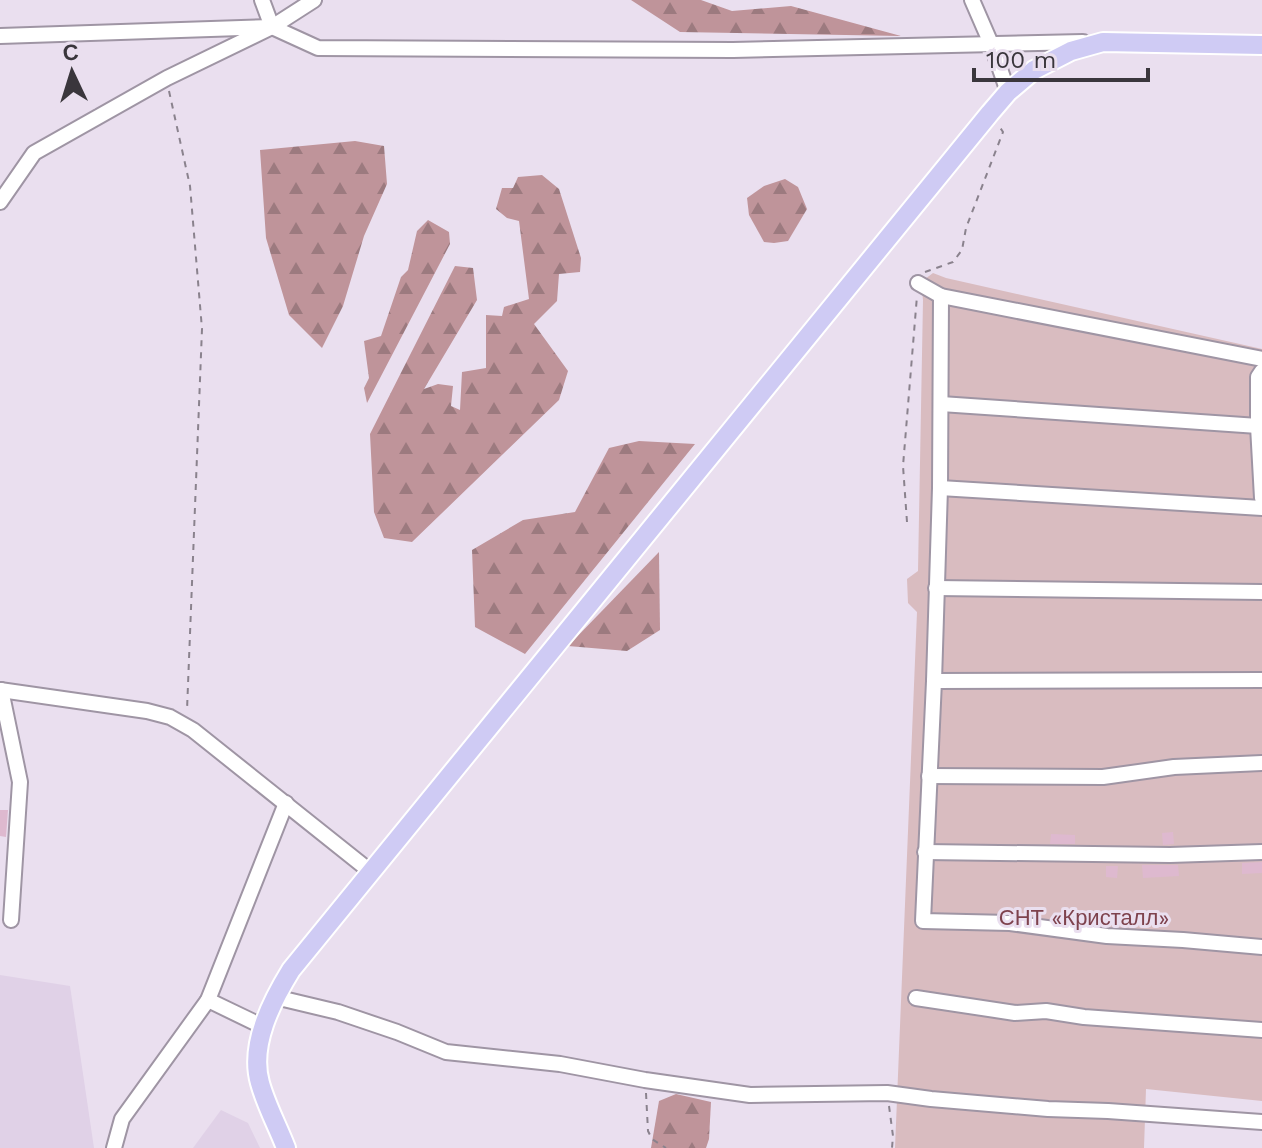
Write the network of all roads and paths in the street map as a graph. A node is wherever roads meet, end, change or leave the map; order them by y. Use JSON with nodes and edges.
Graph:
{"nodes":[{"id":1,"x":262,"y":0,"type":"edge"},
{"id":2,"x":314,"y":0,"type":"edge"},
{"id":3,"x":972,"y":0,"type":"edge"},
{"id":4,"x":272,"y":27,"type":"junction"},
{"id":5,"x":0,"y":36,"type":"edge"},
{"id":6,"x":1103,"y":42,"type":"junction"},
{"id":7,"x":1262,"y":45,"type":"edge"},
{"id":8,"x":992,"y":46,"type":"junction"},
{"id":9,"x":167,"y":78,"type":"junction"},
{"id":10,"x":1008,"y":92,"type":"junction"},
{"id":11,"x":0,"y":202,"type":"edge"},
{"id":12,"x":918,"y":283,"type":"dead end"},
{"id":13,"x":941,"y":296,"type":"junction"},
{"id":14,"x":1262,"y":359,"type":"edge"},
{"id":15,"x":1262,"y":371,"type":"edge"},
{"id":16,"x":941,"y":404,"type":"junction"},
{"id":17,"x":1258,"y":426,"type":"junction"},
{"id":18,"x":940,"y":488,"type":"junction"},
{"id":19,"x":1262,"y":498,"type":"edge"},
{"id":20,"x":1262,"y":508,"type":"edge"},
{"id":21,"x":936,"y":588,"type":"junction"},
{"id":22,"x":1262,"y":592,"type":"edge"},
{"id":23,"x":1262,"y":680,"type":"edge"},
{"id":24,"x":934,"y":681,"type":"junction"},
{"id":25,"x":1,"y":690,"type":"edge"},
{"id":26,"x":186,"y":726,"type":"junction"},
{"id":27,"x":1262,"y":763,"type":"edge"},
{"id":28,"x":929,"y":776,"type":"junction"},
{"id":29,"x":286,"y":803,"type":"junction"},
{"id":30,"x":925,"y":852,"type":"junction"},
{"id":31,"x":1262,"y":852,"type":"edge"},
{"id":32,"x":371,"y":872,"type":"junction"},
{"id":33,"x":11,"y":920,"type":"dead end"},
{"id":34,"x":1262,"y":947,"type":"edge"},
{"id":35,"x":275,"y":997,"type":"junction"},
{"id":36,"x":916,"y":998,"type":"dead end"},
{"id":37,"x":208,"y":1000,"type":"junction"},
{"id":38,"x":264,"y":1027,"type":"junction"},
{"id":39,"x":1262,"y":1030,"type":"edge"},
{"id":40,"x":645,"y":1080,"type":"junction"},
{"id":41,"x":887,"y":1093,"type":"junction"},
{"id":42,"x":1260,"y":1125,"type":"edge"},
{"id":43,"x":114,"y":1148,"type":"edge"},
{"id":44,"x":286,"y":1148,"type":"edge"},
{"id":45,"x":666,"y":1148,"type":"edge"},
{"id":46,"x":892,"y":1148,"type":"edge"}],
"edges":[{"from":1,"to":4,"type":"street"},
{"from":2,"to":4,"type":"street"},
{"from":3,"to":8,"type":"street"},
{"from":4,"to":5,"type":"street"},
{"from":4,"to":8,"type":"street"},
{"from":4,"to":9,"type":"street"},
{"from":6,"to":7,"type":"main road"},
{"from":6,"to":8,"type":"street"},
{"from":6,"to":10,"type":"main road"},
{"from":8,"to":10,"type":"street"},
{"from":9,"to":11,"type":"street"},
{"from":9,"to":26,"type":"path"},
{"from":10,"to":32,"type":"main road"},
{"from":12,"to":13,"type":"street"},
{"from":13,"to":14,"type":"street"},
{"from":13,"to":16,"type":"street"},
{"from":15,"to":17,"type":"street"},
{"from":16,"to":17,"type":"street"},
{"from":16,"to":18,"type":"street"},
{"from":17,"to":19,"type":"street"},
{"from":18,"to":20,"type":"street"},
{"from":18,"to":21,"type":"street"},
{"from":21,"to":22,"type":"street"},
{"from":21,"to":24,"type":"street"},
{"from":23,"to":24,"type":"street"},
{"from":24,"to":28,"type":"street"},
{"from":25,"to":26,"type":"street"},
{"from":25,"to":33,"type":"street"},
{"from":26,"to":29,"type":"street"},
{"from":27,"to":28,"type":"street"},
{"from":28,"to":30,"type":"street"},
{"from":29,"to":32,"type":"street"},
{"from":29,"to":37,"type":"street"},
{"from":30,"to":31,"type":"street"},
{"from":30,"to":34,"type":"street"},
{"from":32,"to":35,"type":"main road"},
{"from":35,"to":38,"type":"main road"},
{"from":35,"to":40,"type":"street"},
{"from":36,"to":39,"type":"street"},
{"from":37,"to":38,"type":"street"},
{"from":37,"to":43,"type":"street"},
{"from":38,"to":44,"type":"main road"},
{"from":40,"to":41,"type":"street"},
{"from":40,"to":45,"type":"path"},
{"from":41,"to":42,"type":"street"},
{"from":41,"to":46,"type":"path"}]}
